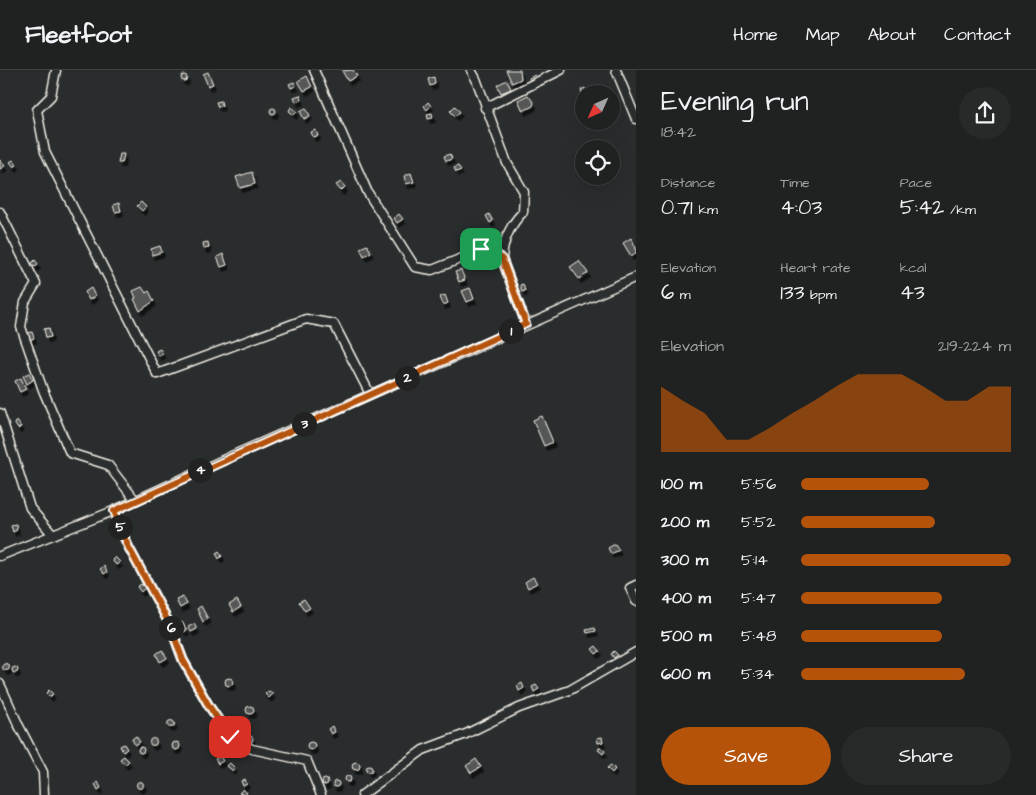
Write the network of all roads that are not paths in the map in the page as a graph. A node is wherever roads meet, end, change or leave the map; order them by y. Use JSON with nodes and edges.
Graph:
{"nodes":[{"id":1,"x":56,"y":70,"type":"edge"},
{"id":2,"x":314,"y":70,"type":"edge"},
{"id":3,"x":471,"y":70,"type":"edge"},
{"id":4,"x":561,"y":70,"type":"edge"},
{"id":5,"x":616,"y":70,"type":"edge"},
{"id":6,"x":485,"y":108,"type":"junction"},
{"id":7,"x":636,"y":119,"type":"edge"},
{"id":8,"x":0,"y":212,"type":"edge"},
{"id":9,"x":502,"y":259,"type":"junction"},
{"id":10,"x":636,"y":277,"type":"edge"},
{"id":11,"x":526,"y":324,"type":"junction"},
{"id":12,"x":370,"y":394,"type":"junction"},
{"id":13,"x":0,"y":413,"type":"edge"},
{"id":14,"x":135,"y":500,"type":"junction"},
{"id":15,"x":114,"y":511,"type":"junction"},
{"id":16,"x":53,"y":535,"type":"junction"},
{"id":17,"x":0,"y":556,"type":"edge"},
{"id":18,"x":636,"y":585,"type":"edge"},
{"id":19,"x":636,"y":601,"type":"edge"},
{"id":20,"x":636,"y":652,"type":"edge"},
{"id":21,"x":0,"y":684,"type":"edge"},
{"id":22,"x":44,"y":795,"type":"edge"},
{"id":23,"x":321,"y":795,"type":"edge"},
{"id":24,"x":362,"y":795,"type":"edge"}],
"edges":[{"from":1,"to":12,"type":"street"},
{"from":2,"to":9,"type":"street"},
{"from":3,"to":6,"type":"street"},
{"from":4,"to":6,"type":"street"},
{"from":5,"to":7,"type":"street"},
{"from":6,"to":9,"type":"street"},
{"from":8,"to":14,"type":"street"},
{"from":9,"to":11,"type":"street"},
{"from":10,"to":11,"type":"street"},
{"from":11,"to":12,"type":"street"},
{"from":12,"to":14,"type":"street"},
{"from":13,"to":16,"type":"street"},
{"from":14,"to":15,"type":"street"},
{"from":15,"to":16,"type":"street"},
{"from":15,"to":23,"type":"street"},
{"from":16,"to":17,"type":"street"},
{"from":18,"to":19,"type":"street"},
{"from":20,"to":24,"type":"street"},
{"from":21,"to":22,"type":"street"}]}
